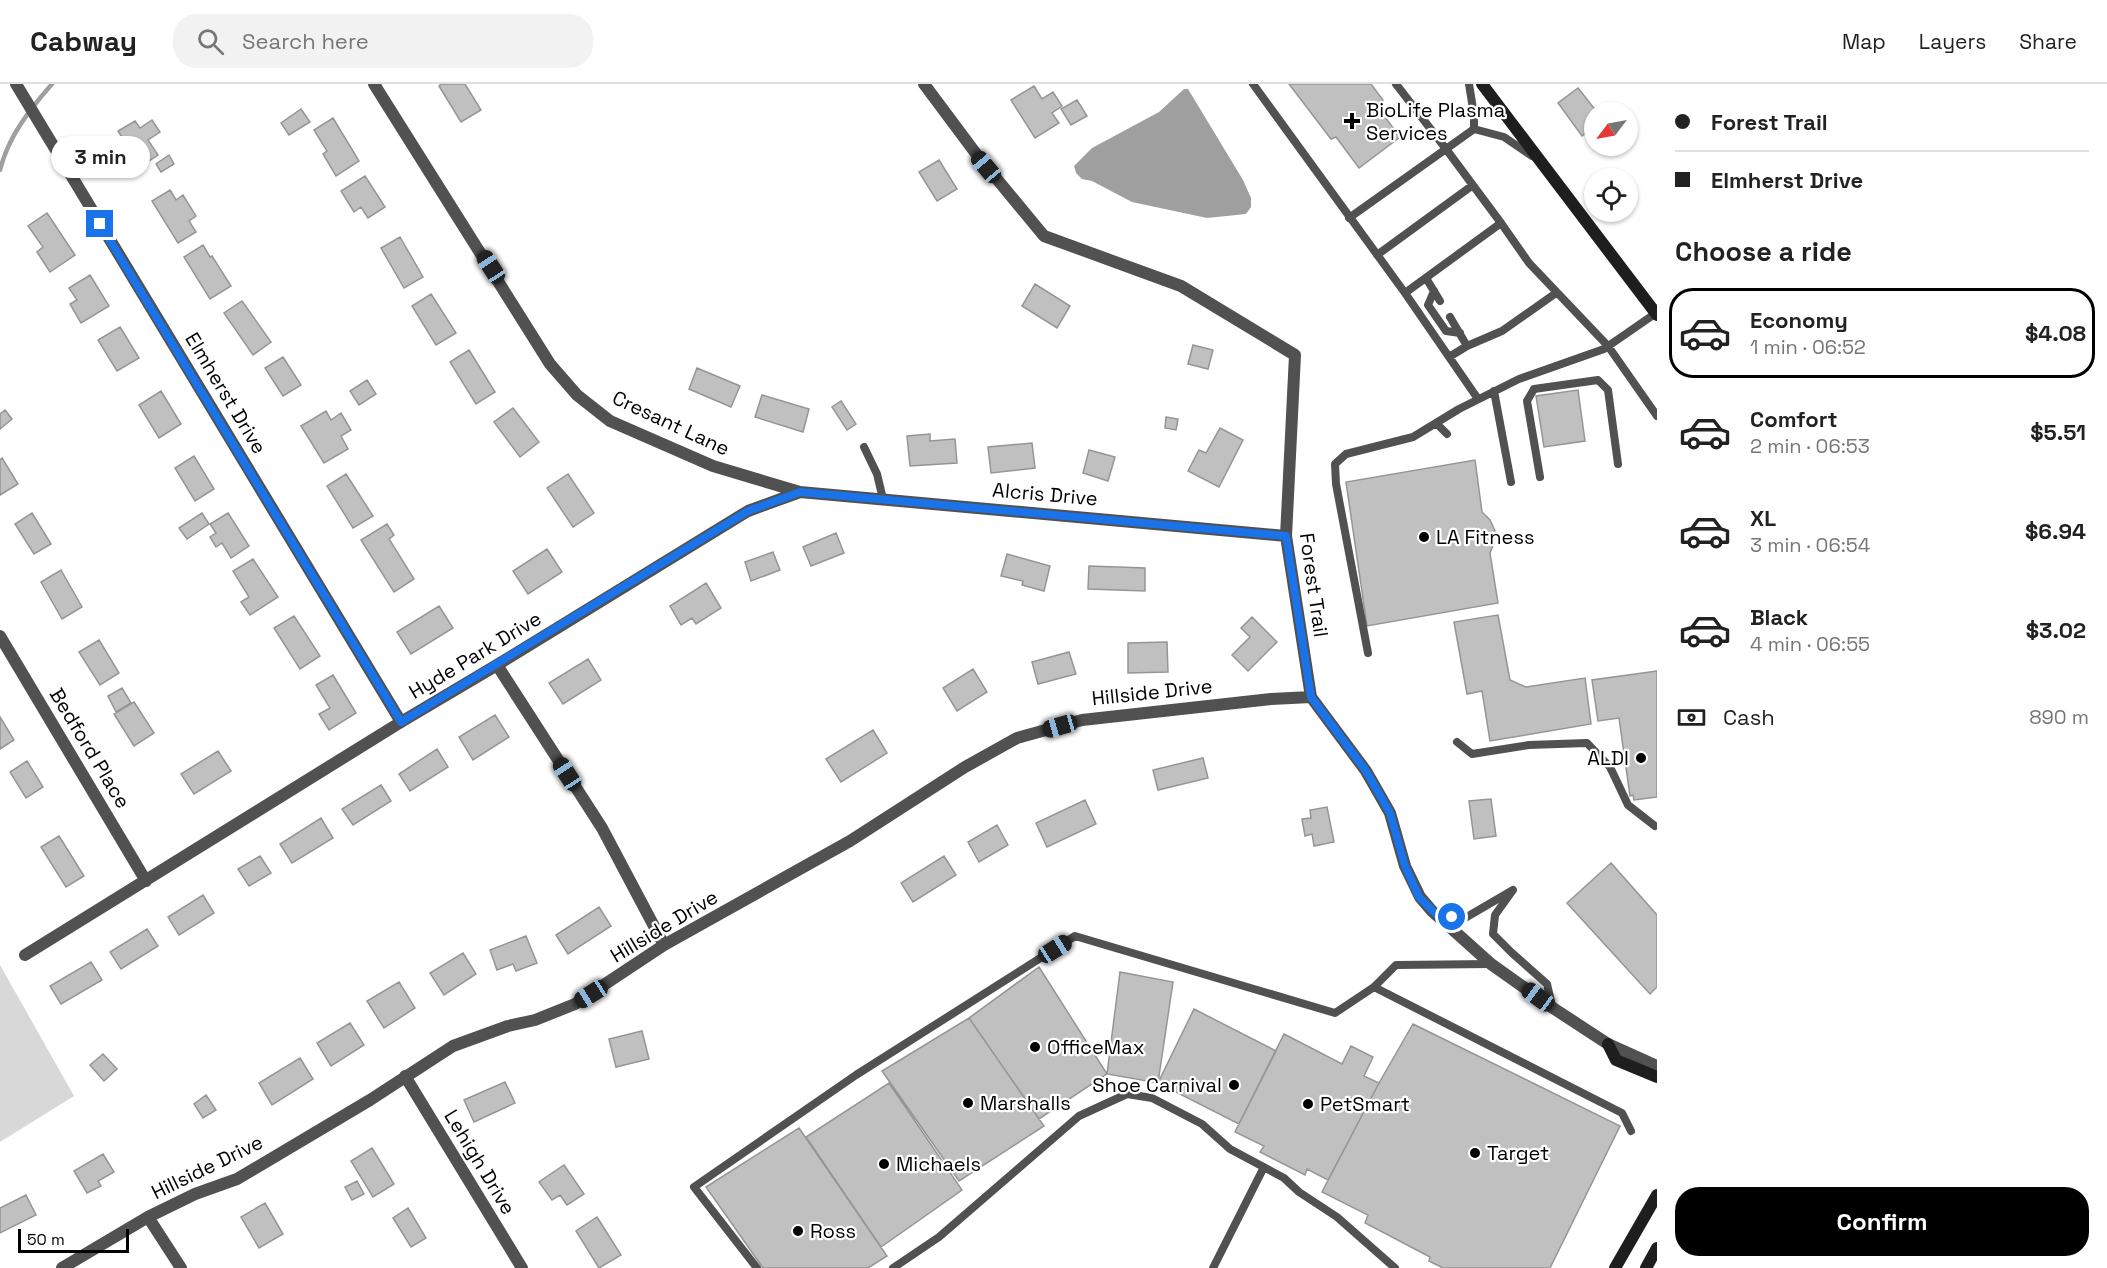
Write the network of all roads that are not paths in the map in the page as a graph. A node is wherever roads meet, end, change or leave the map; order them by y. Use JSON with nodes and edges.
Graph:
{"nodes":[{"id":1,"x":16,"y":84,"type":"edge"},
{"id":2,"x":375,"y":84,"type":"edge"},
{"id":3,"x":924,"y":84,"type":"edge"},
{"id":4,"x":1253,"y":84,"type":"edge"},
{"id":5,"x":1396,"y":84,"type":"edge"},
{"id":6,"x":1469,"y":84,"type":"edge"},
{"id":7,"x":1482,"y":84,"type":"edge"},
{"id":8,"x":1474,"y":129,"type":"junction"},
{"id":9,"x":1446,"y":149,"type":"junction"},
{"id":10,"x":1540,"y":161,"type":"junction"},
{"id":11,"x":1473,"y":185,"type":"junction"},
{"id":12,"x":1349,"y":218,"type":"junction"},
{"id":13,"x":1502,"y":223,"type":"junction"},
{"id":14,"x":1377,"y":255,"type":"junction"},
{"id":15,"x":1426,"y":278,"type":"junction"},
{"id":16,"x":1434,"y":291,"type":"junction"},
{"id":17,"x":1556,"y":292,"type":"junction"},
{"id":18,"x":1405,"y":293,"type":"junction"},
{"id":19,"x":1440,"y":301,"type":"dead end"},
{"id":20,"x":1657,"y":314,"type":"edge"},
{"id":21,"x":1450,"y":317,"type":"dead end"},
{"id":22,"x":1460,"y":333,"type":"junction"},
{"id":23,"x":1467,"y":346,"type":"junction"},
{"id":24,"x":1608,"y":346,"type":"junction"},
{"id":25,"x":1449,"y":357,"type":"junction"},
{"id":26,"x":1494,"y":391,"type":"junction"},
{"id":27,"x":1478,"y":399,"type":"junction"},
{"id":28,"x":1657,"y":416,"type":"edge"},
{"id":29,"x":1436,"y":423,"type":"junction"},
{"id":30,"x":1447,"y":434,"type":"dead end"},
{"id":31,"x":864,"y":447,"type":"dead end"},
{"id":32,"x":1618,"y":464,"type":"dead end"},
{"id":33,"x":1540,"y":477,"type":"dead end"},
{"id":34,"x":1511,"y":482,"type":"dead end"},
{"id":35,"x":800,"y":492,"type":"junction"},
{"id":36,"x":883,"y":499,"type":"junction"},
{"id":37,"x":1286,"y":536,"type":"junction"},
{"id":38,"x":0,"y":636,"type":"edge"},
{"id":39,"x":1368,"y":652,"type":"dead end"},
{"id":40,"x":497,"y":665,"type":"junction"},
{"id":41,"x":1311,"y":697,"type":"junction"},
{"id":42,"x":401,"y":722,"type":"junction"},
{"id":43,"x":1457,"y":742,"type":"dead end"},
{"id":44,"x":1655,"y":826,"type":"dead end"},
{"id":45,"x":146,"y":880,"type":"junction"},
{"id":46,"x":1438,"y":916,"type":"junction"},
{"id":47,"x":664,"y":945,"type":"junction"},
{"id":48,"x":25,"y":955,"type":"dead end"},
{"id":49,"x":1491,"y":964,"type":"junction"},
{"id":50,"x":1374,"y":987,"type":"junction"},
{"id":51,"x":1553,"y":1008,"type":"junction"},
{"id":52,"x":1608,"y":1044,"type":"junction"},
{"id":53,"x":1657,"y":1066,"type":"edge"},
{"id":54,"x":405,"y":1076,"type":"junction"},
{"id":55,"x":1657,"y":1077,"type":"edge"},
{"id":56,"x":1631,"y":1131,"type":"dead end"},
{"id":57,"x":1264,"y":1167,"type":"junction"},
{"id":58,"x":1657,"y":1195,"type":"edge"},
{"id":59,"x":148,"y":1217,"type":"junction"},
{"id":60,"x":1657,"y":1248,"type":"edge"},
{"id":61,"x":62,"y":1268,"type":"edge"},
{"id":62,"x":181,"y":1268,"type":"edge"},
{"id":63,"x":522,"y":1268,"type":"edge"},
{"id":64,"x":757,"y":1268,"type":"edge"},
{"id":65,"x":893,"y":1268,"type":"edge"},
{"id":66,"x":1213,"y":1268,"type":"edge"},
{"id":67,"x":1395,"y":1268,"type":"edge"},
{"id":68,"x":1615,"y":1268,"type":"edge"},
{"id":69,"x":1646,"y":1268,"type":"edge"}],
"edges":[{"from":1,"to":42,"type":"street","name":"Elmherst Drive"},
{"from":2,"to":35,"type":"street","name":"Cresant Lane"},
{"from":3,"to":37,"type":"street","name":"Forest Trail"},
{"from":4,"to":12,"type":"lane"},
{"from":5,"to":9,"type":"lane"},
{"from":6,"to":8,"type":"lane"},
{"from":7,"to":10,"type":"main road"},
{"from":8,"to":9,"type":"lane"},
{"from":8,"to":10,"type":"lane"},
{"from":9,"to":11,"type":"lane"},
{"from":9,"to":12,"type":"lane"},
{"from":10,"to":20,"type":"main road"},
{"from":11,"to":13,"type":"lane"},
{"from":11,"to":14,"type":"lane"},
{"from":12,"to":14,"type":"lane"},
{"from":13,"to":15,"type":"lane"},
{"from":13,"to":17,"type":"lane"},
{"from":14,"to":18,"type":"lane"},
{"from":15,"to":16,"type":"lane"},
{"from":15,"to":18,"type":"lane"},
{"from":16,"to":19,"type":"lane"},
{"from":16,"to":22,"type":"lane"},
{"from":17,"to":23,"type":"lane"},
{"from":17,"to":24,"type":"lane"},
{"from":18,"to":25,"type":"lane"},
{"from":20,"to":24,"type":"lane"},
{"from":21,"to":22,"type":"lane"},
{"from":22,"to":23,"type":"lane"},
{"from":23,"to":25,"type":"lane"},
{"from":24,"to":26,"type":"lane"},
{"from":24,"to":28,"type":"lane"},
{"from":25,"to":27,"type":"lane"},
{"from":26,"to":27,"type":"lane"},
{"from":26,"to":34,"type":"lane"},
{"from":27,"to":29,"type":"lane"},
{"from":29,"to":30,"type":"lane"},
{"from":29,"to":39,"type":"lane"},
{"from":31,"to":36,"type":"lane"},
{"from":32,"to":33,"type":"lane"},
{"from":35,"to":36,"type":"street","name":"Alcris Drive"},
{"from":35,"to":40,"type":"street","name":"Hyde Park Drive"},
{"from":36,"to":37,"type":"street","name":"Alcris Drive"},
{"from":37,"to":41,"type":"street","name":"Forest Trail"},
{"from":38,"to":45,"type":"street","name":"Bedford Place"},
{"from":40,"to":42,"type":"street","name":"Hyde Park Drive"},
{"from":40,"to":47,"type":"street"},
{"from":41,"to":46,"type":"street","name":"Forest Trail"},
{"from":41,"to":47,"type":"street","name":"Hillside Drive"},
{"from":42,"to":45,"type":"street","name":"Hyde Park Drive"},
{"from":43,"to":44,"type":"lane"},
{"from":45,"to":48,"type":"street","name":"Hyde Park Drive"},
{"from":46,"to":49,"type":"street","name":"Forest Trail"},
{"from":46,"to":51,"type":"lane"},
{"from":47,"to":54,"type":"street","name":"Hillside Drive"},
{"from":49,"to":50,"type":"lane"},
{"from":49,"to":51,"type":"street","name":"Forest Trail"},
{"from":50,"to":56,"type":"lane"},
{"from":50,"to":64,"type":"lane"},
{"from":51,"to":52,"type":"street","name":"Forest Trail"},
{"from":52,"to":53,"type":"street","name":"Forest Trail"},
{"from":52,"to":55,"type":"main road"},
{"from":54,"to":59,"type":"street","name":"Hillside Drive"},
{"from":54,"to":63,"type":"street","name":"Lehigh Drive"},
{"from":57,"to":65,"type":"lane"},
{"from":57,"to":66,"type":"lane"},
{"from":57,"to":67,"type":"lane"},
{"from":58,"to":68,"type":"main road"},
{"from":59,"to":61,"type":"street","name":"Hillside Drive"},
{"from":59,"to":62,"type":"street"},
{"from":60,"to":69,"type":"main road"}]}
